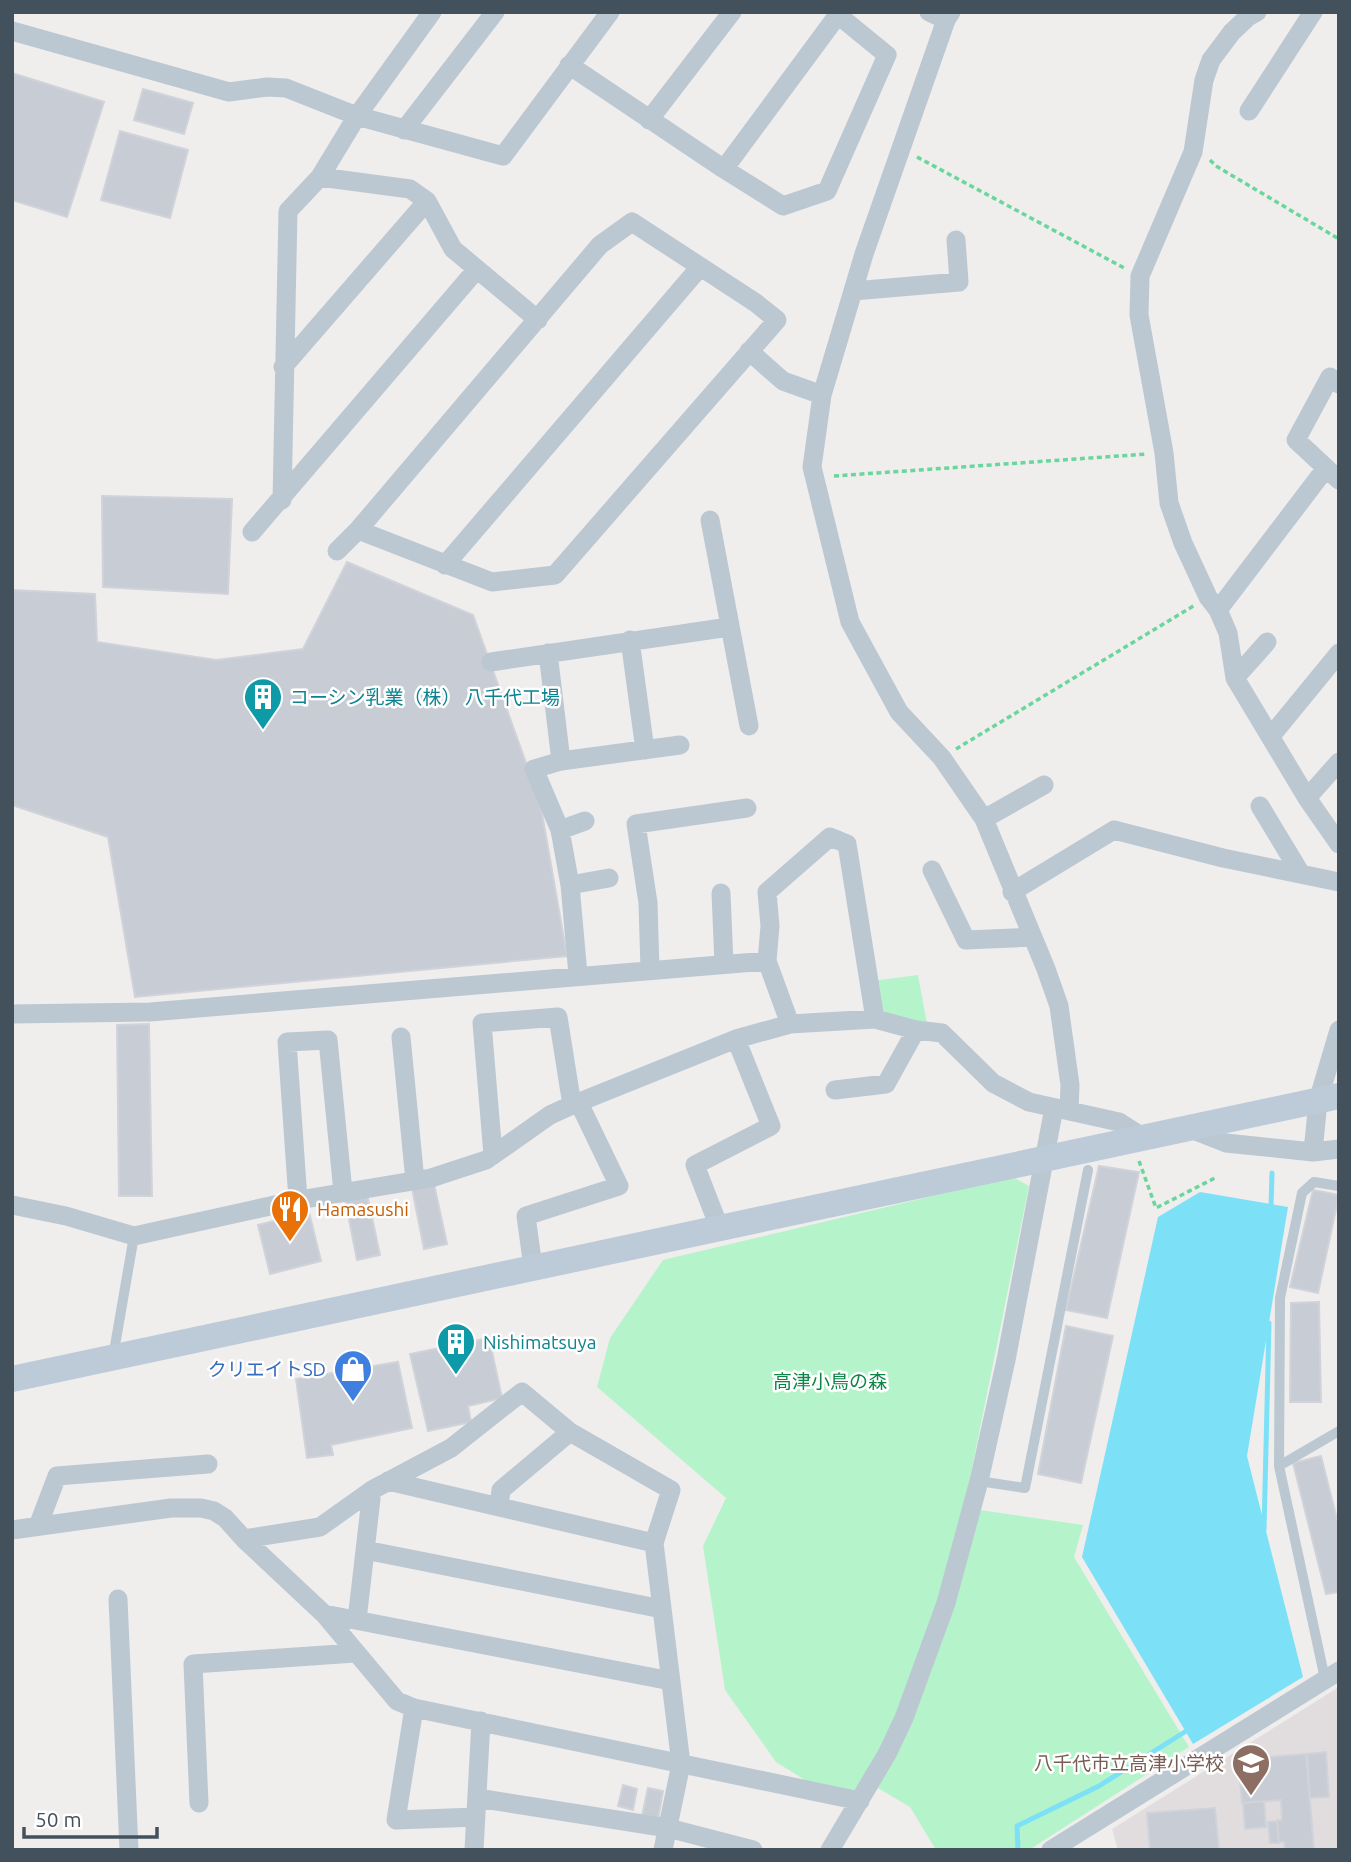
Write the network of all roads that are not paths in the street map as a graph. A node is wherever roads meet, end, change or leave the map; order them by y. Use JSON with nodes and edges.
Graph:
{"nodes":[{"id":1,"x":432,"y":12,"type":"edge"},
{"id":2,"x":495,"y":12,"type":"edge"},
{"id":3,"x":610,"y":12,"type":"edge"},
{"id":4,"x":732,"y":12,"type":"edge"},
{"id":5,"x":1313,"y":12,"type":"edge"},
{"id":6,"x":839,"y":14,"type":"edge"},
{"id":7,"x":1248,"y":14,"type":"edge"},
{"id":8,"x":942,"y":15,"type":"edge"},
{"id":9,"x":12,"y":31,"type":"edge"},
{"id":10,"x":569,"y":65,"type":"junction"},
{"id":11,"x":1249,"y":111,"type":"dead end"},
{"id":12,"x":357,"y":116,"type":"junction"},
{"id":13,"x":649,"y":120,"type":"junction"},
{"id":14,"x":404,"y":130,"type":"junction"},
{"id":15,"x":724,"y":169,"type":"junction"},
{"id":16,"x":320,"y":177,"type":"junction"},
{"id":17,"x":427,"y":201,"type":"junction"},
{"id":18,"x":956,"y":240,"type":"dead end"},
{"id":19,"x":700,"y":267,"type":"junction"},
{"id":20,"x":477,"y":269,"type":"junction"},
{"id":21,"x":853,"y":291,"type":"junction"},
{"id":22,"x":538,"y":320,"type":"junction"},
{"id":23,"x":750,"y":351,"type":"junction"},
{"id":24,"x":284,"y":367,"type":"junction"},
{"id":25,"x":1339,"y":384,"type":"edge"},
{"id":26,"x":822,"y":395,"type":"junction"},
{"id":27,"x":1333,"y":474,"type":"edge"},
{"id":28,"x":282,"y":500,"type":"junction"},
{"id":29,"x":710,"y":520,"type":"dead end"},
{"id":30,"x":358,"y":530,"type":"junction"},
{"id":31,"x":252,"y":532,"type":"dead end"},
{"id":32,"x":337,"y":551,"type":"dead end"},
{"id":33,"x":445,"y":565,"type":"junction"},
{"id":34,"x":1213,"y":604,"type":"junction"},
{"id":35,"x":729,"y":627,"type":"junction"},
{"id":36,"x":630,"y":640,"type":"junction"},
{"id":37,"x":1268,"y":642,"type":"dead end"},
{"id":38,"x":548,"y":653,"type":"junction"},
{"id":39,"x":1339,"y":653,"type":"edge"},
{"id":40,"x":491,"y":662,"type":"dead end"},
{"id":41,"x":1235,"y":678,"type":"junction"},
{"id":42,"x":749,"y":726,"type":"dead end"},
{"id":43,"x":1271,"y":736,"type":"junction"},
{"id":44,"x":680,"y":745,"type":"dead end"},
{"id":45,"x":646,"y":750,"type":"junction"},
{"id":46,"x":561,"y":761,"type":"junction"},
{"id":47,"x":1339,"y":762,"type":"edge"},
{"id":48,"x":1044,"y":785,"type":"dead end"},
{"id":49,"x":1307,"y":798,"type":"junction"},
{"id":50,"x":1260,"y":806,"type":"dead end"},
{"id":51,"x":747,"y":808,"type":"dead end"},
{"id":52,"x":984,"y":818,"type":"junction"},
{"id":53,"x":585,"y":821,"type":"dead end"},
{"id":54,"x":560,"y":830,"type":"junction"},
{"id":55,"x":1339,"y":844,"type":"edge"},
{"id":56,"x":932,"y":870,"type":"dead end"},
{"id":57,"x":1301,"y":874,"type":"junction"},
{"id":58,"x":609,"y":878,"type":"dead end"},
{"id":59,"x":1339,"y":882,"type":"edge"},
{"id":60,"x":570,"y":885,"type":"junction"},
{"id":61,"x":1012,"y":892,"type":"junction"},
{"id":62,"x":721,"y":893,"type":"dead end"},
{"id":63,"x":1032,"y":937,"type":"junction"},
{"id":64,"x":767,"y":961,"type":"junction"},
{"id":65,"x":724,"y":964,"type":"junction"},
{"id":66,"x":650,"y":970,"type":"junction"},
{"id":67,"x":578,"y":975,"type":"junction"},
{"id":68,"x":12,"y":1014,"type":"edge"},
{"id":69,"x":875,"y":1019,"type":"junction"},
{"id":70,"x":790,"y":1024,"type":"junction"},
{"id":71,"x":916,"y":1030,"type":"junction"},
{"id":72,"x":1339,"y":1030,"type":"edge"},
{"id":73,"x":401,"y":1037,"type":"dead end"},
{"id":74,"x":736,"y":1039,"type":"junction"},
{"id":75,"x":835,"y":1090,"type":"dead end"},
{"id":76,"x":1328,"y":1098,"type":"edge"},
{"id":77,"x":575,"y":1104,"type":"junction"},
{"id":78,"x":1062,"y":1110,"type":"junction"},
{"id":79,"x":1188,"y":1128,"type":"junction"},
{"id":80,"x":1141,"y":1149,"type":"junction"},
{"id":81,"x":1339,"y":1149,"type":"edge"},
{"id":82,"x":1313,"y":1152,"type":"junction"},
{"id":83,"x":494,"y":1155,"type":"junction"},
{"id":84,"x":1046,"y":1158,"type":"junction"},
{"id":85,"x":1088,"y":1170,"type":"dead end"},
{"id":86,"x":415,"y":1181,"type":"junction"},
{"id":87,"x":1339,"y":1186,"type":"edge"},
{"id":88,"x":343,"y":1192,"type":"junction"},
{"id":89,"x":298,"y":1200,"type":"junction"},
{"id":90,"x":12,"y":1205,"type":"edge"},
{"id":91,"x":719,"y":1227,"type":"junction"},
{"id":92,"x":134,"y":1236,"type":"junction"},
{"id":93,"x":533,"y":1267,"type":"junction"},
{"id":94,"x":113,"y":1360,"type":"junction"},
{"id":95,"x":12,"y":1379,"type":"edge"},
{"id":96,"x":1339,"y":1430,"type":"edge"},
{"id":97,"x":570,"y":1432,"type":"junction"},
{"id":98,"x":208,"y":1464,"type":"dead end"},
{"id":99,"x":1279,"y":1466,"type":"junction"},
{"id":100,"x":979,"y":1481,"type":"junction"},
{"id":101,"x":380,"y":1486,"type":"junction"},
{"id":102,"x":499,"y":1507,"type":"junction"},
{"id":103,"x":38,"y":1526,"type":"junction"},
{"id":104,"x":12,"y":1530,"type":"edge"},
{"id":105,"x":244,"y":1539,"type":"junction"},
{"id":106,"x":654,"y":1543,"type":"junction"},
{"id":107,"x":365,"y":1550,"type":"junction"},
{"id":108,"x":118,"y":1599,"type":"dead end"},
{"id":109,"x":662,"y":1609,"type":"junction"},
{"id":110,"x":324,"y":1614,"type":"junction"},
{"id":111,"x":357,"y":1620,"type":"junction"},
{"id":112,"x":355,"y":1653,"type":"junction"},
{"id":113,"x":1332,"y":1675,"type":"edge"},
{"id":114,"x":671,"y":1681,"type":"junction"},
{"id":115,"x":414,"y":1709,"type":"junction"},
{"id":116,"x":481,"y":1721,"type":"junction"},
{"id":117,"x":681,"y":1763,"type":"junction"},
{"id":118,"x":860,"y":1801,"type":"junction"},
{"id":119,"x":199,"y":1803,"type":"dead end"},
{"id":120,"x":477,"y":1808,"type":"junction"},
{"id":121,"x":668,"y":1828,"type":"junction"},
{"id":122,"x":129,"y":1850,"type":"edge"},
{"id":123,"x":474,"y":1850,"type":"edge"},
{"id":124,"x":663,"y":1850,"type":"edge"},
{"id":125,"x":753,"y":1850,"type":"edge"},
{"id":126,"x":830,"y":1850,"type":"edge"},
{"id":127,"x":1051,"y":1850,"type":"edge"}],
"edges":[{"from":1,"to":12,"type":"street"},
{"from":2,"to":14,"type":"street"},
{"from":3,"to":10,"type":"street"},
{"from":4,"to":13,"type":"street"},
{"from":5,"to":11,"type":"street"},
{"from":6,"to":15,"type":"street"},
{"from":6,"to":15,"type":"street"},
{"from":7,"to":34,"type":"street"},
{"from":8,"to":21,"type":"street"},
{"from":9,"to":12,"type":"street"},
{"from":10,"to":13,"type":"street"},
{"from":10,"to":14,"type":"street"},
{"from":12,"to":14,"type":"street"},
{"from":12,"to":16,"type":"street"},
{"from":13,"to":15,"type":"street"},
{"from":16,"to":17,"type":"street"},
{"from":16,"to":24,"type":"street"},
{"from":17,"to":20,"type":"street"},
{"from":17,"to":24,"type":"street"},
{"from":18,"to":21,"type":"street"},
{"from":19,"to":22,"type":"street"},
{"from":19,"to":23,"type":"street"},
{"from":19,"to":33,"type":"street"},
{"from":20,"to":22,"type":"street"},
{"from":20,"to":28,"type":"street"},
{"from":21,"to":26,"type":"street"},
{"from":22,"to":30,"type":"street"},
{"from":23,"to":26,"type":"street"},
{"from":23,"to":33,"type":"street"},
{"from":24,"to":28,"type":"street"},
{"from":25,"to":27,"type":"street"},
{"from":26,"to":52,"type":"street"},
{"from":27,"to":34,"type":"street"},
{"from":28,"to":31,"type":"street"},
{"from":29,"to":35,"type":"street"},
{"from":30,"to":32,"type":"street"},
{"from":30,"to":33,"type":"street"},
{"from":34,"to":41,"type":"street"},
{"from":35,"to":36,"type":"street"},
{"from":35,"to":42,"type":"street"},
{"from":36,"to":38,"type":"street"},
{"from":36,"to":45,"type":"street"},
{"from":37,"to":41,"type":"street"},
{"from":38,"to":40,"type":"street"},
{"from":38,"to":46,"type":"street"},
{"from":39,"to":43,"type":"street"},
{"from":41,"to":43,"type":"street"},
{"from":43,"to":49,"type":"street"},
{"from":44,"to":45,"type":"street"},
{"from":45,"to":46,"type":"street"},
{"from":46,"to":54,"type":"street"},
{"from":47,"to":49,"type":"street"},
{"from":48,"to":52,"type":"street"},
{"from":49,"to":55,"type":"street"},
{"from":50,"to":57,"type":"street"},
{"from":51,"to":66,"type":"street"},
{"from":52,"to":61,"type":"street"},
{"from":53,"to":54,"type":"street"},
{"from":54,"to":60,"type":"street"},
{"from":56,"to":63,"type":"street"},
{"from":57,"to":59,"type":"street"},
{"from":57,"to":61,"type":"street"},
{"from":58,"to":60,"type":"street"},
{"from":60,"to":67,"type":"street"},
{"from":61,"to":63,"type":"street"},
{"from":62,"to":65,"type":"street"},
{"from":63,"to":78,"type":"street"},
{"from":64,"to":65,"type":"street"},
{"from":64,"to":69,"type":"street"},
{"from":64,"to":70,"type":"street"},
{"from":65,"to":66,"type":"street"},
{"from":66,"to":67,"type":"street"},
{"from":67,"to":68,"type":"street"},
{"from":69,"to":70,"type":"street"},
{"from":69,"to":71,"type":"street"},
{"from":70,"to":74,"type":"street"},
{"from":71,"to":75,"type":"street"},
{"from":71,"to":78,"type":"street"},
{"from":72,"to":76,"type":"street"},
{"from":73,"to":86,"type":"street"},
{"from":74,"to":77,"type":"street"},
{"from":74,"to":91,"type":"street"},
{"from":76,"to":79,"type":"street"},
{"from":76,"to":82,"type":"street"},
{"from":77,"to":83,"type":"street"},
{"from":77,"to":83,"type":"street"},
{"from":77,"to":93,"type":"street"},
{"from":78,"to":80,"type":"street"},
{"from":78,"to":84,"type":"street"},
{"from":79,"to":80,"type":"street"},
{"from":79,"to":82,"type":"street"},
{"from":80,"to":84,"type":"street"},
{"from":81,"to":82,"type":"street"},
{"from":83,"to":86,"type":"street"},
{"from":84,"to":91,"type":"street"},
{"from":84,"to":100,"type":"street"},
{"from":85,"to":100,"type":"lane"},
{"from":86,"to":88,"type":"street"},
{"from":87,"to":99,"type":"lane"},
{"from":88,"to":89,"type":"street"},
{"from":88,"to":89,"type":"street"},
{"from":89,"to":92,"type":"street"},
{"from":90,"to":92,"type":"street"},
{"from":91,"to":93,"type":"street"},
{"from":92,"to":94,"type":"lane"},
{"from":93,"to":94,"type":"street"},
{"from":94,"to":95,"type":"street"},
{"from":96,"to":99,"type":"lane"},
{"from":97,"to":101,"type":"street"},
{"from":97,"to":102,"type":"street"},
{"from":97,"to":106,"type":"street"},
{"from":98,"to":103,"type":"street"},
{"from":99,"to":113,"type":"lane"},
{"from":100,"to":118,"type":"street"},
{"from":101,"to":102,"type":"street"},
{"from":101,"to":105,"type":"street"},
{"from":101,"to":107,"type":"street"},
{"from":102,"to":106,"type":"street"},
{"from":103,"to":104,"type":"street"},
{"from":103,"to":105,"type":"street"},
{"from":105,"to":110,"type":"street"},
{"from":106,"to":109,"type":"street"},
{"from":107,"to":109,"type":"street"},
{"from":107,"to":111,"type":"street"},
{"from":108,"to":122,"type":"street"},
{"from":109,"to":114,"type":"street"},
{"from":110,"to":111,"type":"street"},
{"from":110,"to":112,"type":"street"},
{"from":111,"to":114,"type":"street"},
{"from":112,"to":115,"type":"street"},
{"from":112,"to":119,"type":"street"},
{"from":113,"to":127,"type":"street"},
{"from":114,"to":117,"type":"street"},
{"from":115,"to":116,"type":"street"},
{"from":115,"to":120,"type":"street"},
{"from":116,"to":117,"type":"street"},
{"from":116,"to":120,"type":"street"},
{"from":117,"to":118,"type":"street"},
{"from":117,"to":121,"type":"street"},
{"from":118,"to":126,"type":"street"},
{"from":120,"to":121,"type":"street"},
{"from":120,"to":123,"type":"street"},
{"from":121,"to":124,"type":"street"},
{"from":121,"to":125,"type":"street"}]}
